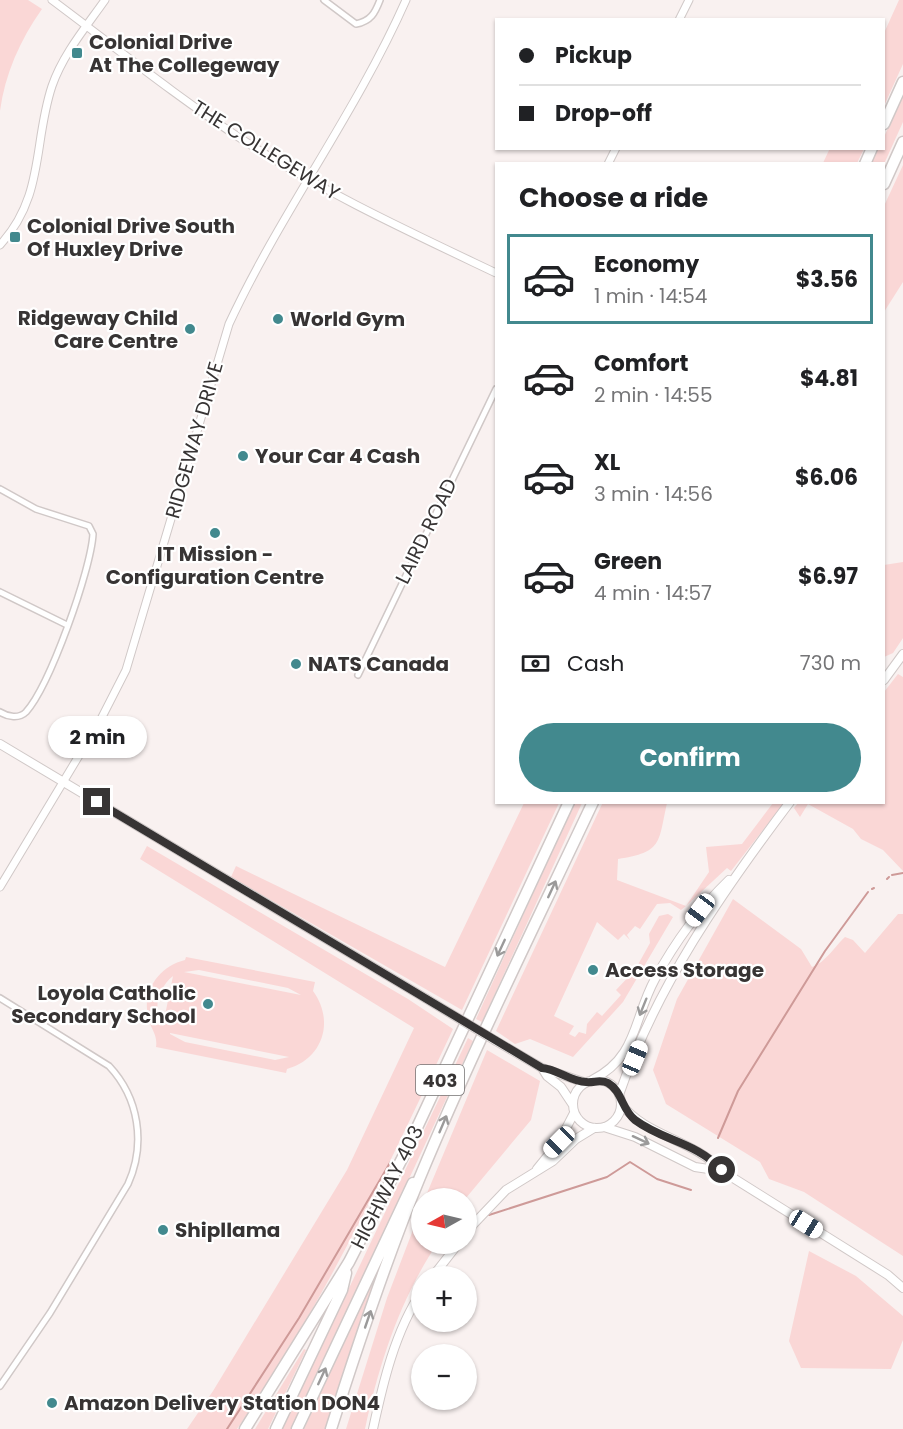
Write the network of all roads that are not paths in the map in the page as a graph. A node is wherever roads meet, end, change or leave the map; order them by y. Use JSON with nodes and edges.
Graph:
{"nodes":[{"id":1,"x":52,"y":0,"type":"edge"},
{"id":2,"x":105,"y":0,"type":"edge"},
{"id":3,"x":324,"y":0,"type":"edge"},
{"id":4,"x":380,"y":0,"type":"edge"},
{"id":5,"x":406,"y":0,"type":"edge"},
{"id":6,"x":689,"y":0,"type":"edge"},
{"id":7,"x":681,"y":18,"type":"edge"},
{"id":8,"x":86,"y":25,"type":"junction"},
{"id":9,"x":903,"y":82,"type":"edge"},
{"id":10,"x":885,"y":122,"type":"edge"},
{"id":11,"x":903,"y":142,"type":"edge"},
{"id":12,"x":309,"y":178,"type":"junction"},
{"id":13,"x":885,"y":182,"type":"edge"},
{"id":14,"x":0,"y":245,"type":"edge"},
{"id":15,"x":495,"y":273,"type":"edge"},
{"id":16,"x":495,"y":391,"type":"edge"},
{"id":17,"x":0,"y":489,"type":"edge"},
{"id":18,"x":0,"y":592,"type":"edge"},
{"id":19,"x":67,"y":625,"type":"junction"},
{"id":20,"x":903,"y":654,"type":"edge"},
{"id":21,"x":358,"y":675,"type":"dead end"},
{"id":22,"x":885,"y":679,"type":"edge"},
{"id":23,"x":0,"y":712,"type":"edge"},
{"id":24,"x":0,"y":744,"type":"edge"},
{"id":25,"x":64,"y":782,"type":"junction"},
{"id":26,"x":568,"y":804,"type":"edge"},
{"id":27,"x":592,"y":804,"type":"edge"},
{"id":28,"x":789,"y":804,"type":"edge"},
{"id":29,"x":737,"y":873,"type":"junction"},
{"id":30,"x":0,"y":887,"type":"edge"},
{"id":31,"x":0,"y":998,"type":"edge"},
{"id":32,"x":542,"y":1068,"type":"junction"},
{"id":33,"x":589,"y":1082,"type":"junction"},
{"id":34,"x":620,"y":1099,"type":"junction"},
{"id":35,"x":573,"y":1109,"type":"junction"},
{"id":36,"x":604,"y":1127,"type":"junction"},
{"id":37,"x":594,"y":1128,"type":"junction"},
{"id":38,"x":536,"y":1170,"type":"junction"},
{"id":39,"x":722,"y":1170,"type":"junction"},
{"id":40,"x":420,"y":1178,"type":"junction"},
{"id":41,"x":477,"y":1220,"type":"edge"},
{"id":42,"x":450,"y":1254,"type":"edge"},
{"id":43,"x":349,"y":1262,"type":"junction"},
{"id":44,"x":441,"y":1266,"type":"edge"},
{"id":45,"x":903,"y":1288,"type":"edge"},
{"id":46,"x":411,"y":1313,"type":"edge"},
{"id":47,"x":349,"y":1374,"type":"junction"},
{"id":48,"x":0,"y":1386,"type":"edge"},
{"id":49,"x":245,"y":1429,"type":"edge"},
{"id":50,"x":276,"y":1429,"type":"edge"},
{"id":51,"x":297,"y":1429,"type":"edge"},
{"id":52,"x":331,"y":1429,"type":"edge"},
{"id":53,"x":338,"y":1429,"type":"edge"},
{"id":54,"x":373,"y":1429,"type":"edge"}],
"edges":[{"from":1,"to":8,"type":"street","name":"THE COLLEGEWAY"},
{"from":2,"to":8,"type":"street"},
{"from":3,"to":4,"type":"street"},
{"from":5,"to":12,"type":"street","name":"RIDGEWAY DRIVE"},
{"from":6,"to":7,"type":"street"},
{"from":8,"to":12,"type":"street","name":"THE COLLEGEWAY"},
{"from":8,"to":14,"type":"street"},
{"from":9,"to":10,"type":"highway"},
{"from":11,"to":13,"type":"highway"},
{"from":12,"to":15,"type":"street","name":"THE COLLEGEWAY"},
{"from":12,"to":25,"type":"street","name":"RIDGEWAY DRIVE"},
{"from":16,"to":21,"type":"street","name":"LAIRD ROAD"},
{"from":17,"to":19,"type":"street"},
{"from":18,"to":19,"type":"street"},
{"from":19,"to":23,"type":"street"},
{"from":20,"to":22,"type":"main road"},
{"from":24,"to":25,"type":"main road"},
{"from":25,"to":30,"type":"street","name":"RIDGEWAY DRIVE"},
{"from":25,"to":32,"type":"main road","bridge":true},
{"from":26,"to":43,"type":"highway","name":"HIGHWAY 403","number":"403","one_way":true},
{"from":40,"to":27,"type":"highway","name":"HIGHWAY 403","number":"403","one_way":true},
{"from":28,"to":29,"type":"main road"},
{"from":29,"to":33,"type":"main road","one_way":true},
{"from":29,"to":34,"type":"main road"},
{"from":31,"to":48,"type":"street"},
{"from":32,"to":33,"type":"main road"},
{"from":32,"to":35,"type":"main road"},
{"from":33,"to":34,"type":"main road"},
{"from":33,"to":35,"type":"main road"},
{"from":34,"to":36,"type":"main road"},
{"from":34,"to":39,"type":"main road"},
{"from":35,"to":37,"type":"main road"},
{"from":35,"to":38,"type":"main road"},
{"from":36,"to":37,"type":"main road"},
{"from":36,"to":39,"type":"main road","one_way":true},
{"from":37,"to":38,"type":"main road"},
{"from":38,"to":41,"type":"main road"},
{"from":39,"to":45,"type":"main road"},
{"from":47,"to":40,"type":"highway","name":"HIGHWAY 403","number":"403","one_way":true},
{"from":51,"to":40,"type":"highway","one_way":true},
{"from":42,"to":44,"type":"main road"},
{"from":43,"to":49,"type":"highway","name":"HIGHWAY 403","number":"403"},
{"from":43,"to":50,"type":"highway"},
{"from":46,"to":54,"type":"main road"},
{"from":47,"to":52,"type":"highway","name":"HIGHWAY 403","number":"403"},
{"from":47,"to":53,"type":"highway"}]}
